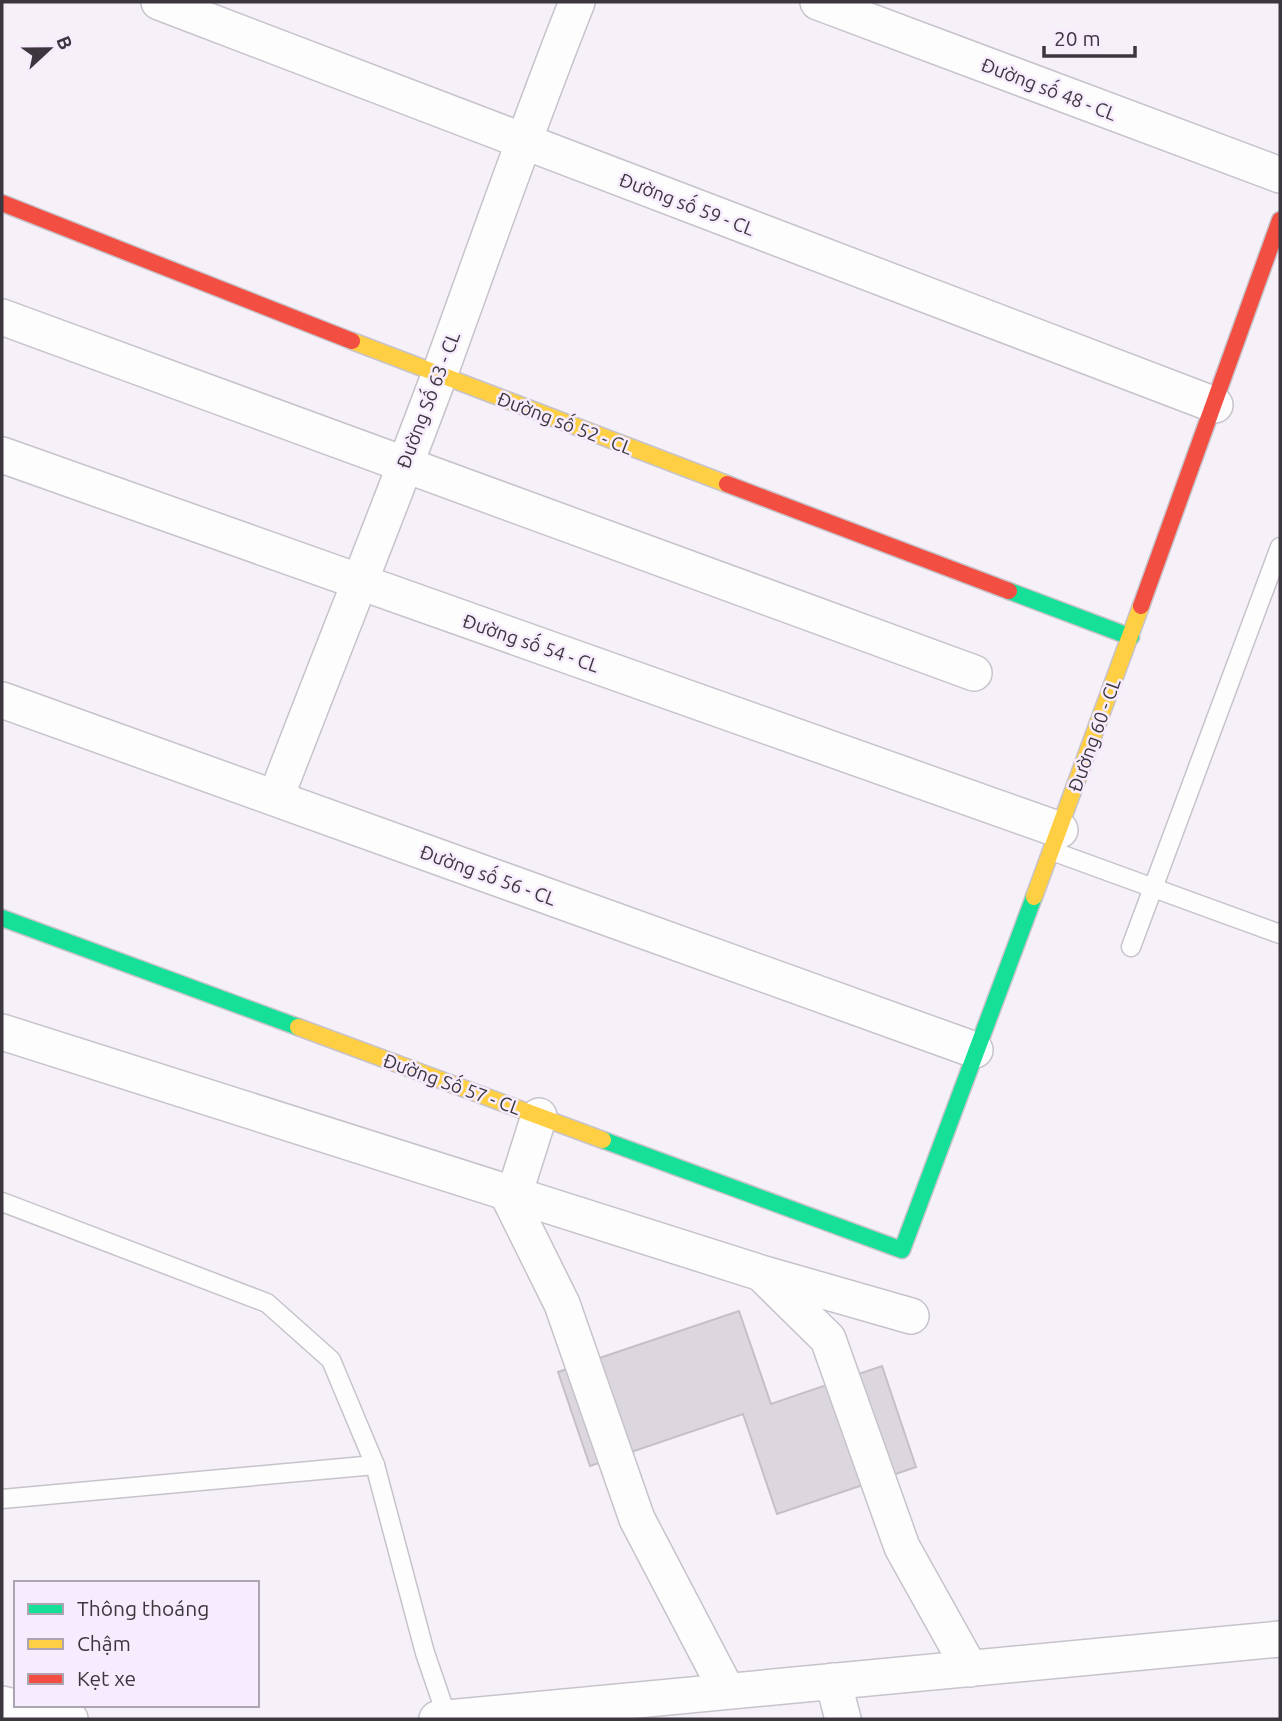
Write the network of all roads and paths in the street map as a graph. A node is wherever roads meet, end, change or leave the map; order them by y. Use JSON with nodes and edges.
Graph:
{"nodes":[{"id":1,"x":159,"y":2,"type":"edge"},
{"id":2,"x":578,"y":2,"type":"edge"},
{"id":3,"x":818,"y":2,"type":"edge"},
{"id":4,"x":526,"y":142,"type":"junction"},
{"id":5,"x":1280,"y":175,"type":"edge"},
{"id":6,"x":2,"y":203,"type":"edge"},
{"id":7,"x":1280,"y":219,"type":"edge"},
{"id":8,"x":2,"y":317,"type":"edge"},
{"id":9,"x":439,"y":375,"type":"junction"},
{"id":10,"x":1216,"y":405,"type":"junction"},
{"id":11,"x":2,"y":455,"type":"edge"},
{"id":12,"x":404,"y":463,"type":"junction"},
{"id":13,"x":1280,"y":547,"type":"edge"},
{"id":14,"x":359,"y":582,"type":"junction"},
{"id":15,"x":1131,"y":637,"type":"junction"},
{"id":16,"x":974,"y":673,"type":"dead end"},
{"id":17,"x":2,"y":699,"type":"edge"},
{"id":18,"x":276,"y":797,"type":"junction"},
{"id":19,"x":1056,"y":841,"type":"junction"},
{"id":20,"x":1153,"y":887,"type":"junction"},
{"id":21,"x":2,"y":918,"type":"edge"},
{"id":22,"x":1280,"y":934,"type":"edge"},
{"id":23,"x":1131,"y":947,"type":"dead end"},
{"id":24,"x":2,"y":1032,"type":"edge"},
{"id":25,"x":975,"y":1050,"type":"junction"},
{"id":26,"x":539,"y":1116,"type":"junction"},
{"id":27,"x":511,"y":1194,"type":"junction"},
{"id":28,"x":5,"y":1205,"type":"edge"},
{"id":29,"x":902,"y":1250,"type":"joint"},
{"id":30,"x":761,"y":1273,"type":"junction"},
{"id":31,"x":911,"y":1316,"type":"dead end"},
{"id":32,"x":375,"y":1465,"type":"junction"},
{"id":33,"x":2,"y":1499,"type":"edge"},
{"id":34,"x":1280,"y":1639,"type":"edge"},
{"id":35,"x":970,"y":1669,"type":"junction"},
{"id":36,"x":833,"y":1681,"type":"junction"},
{"id":37,"x":727,"y":1691,"type":"junction"},
{"id":38,"x":16,"y":1707,"type":"edge"},
{"id":39,"x":442,"y":1718,"type":"edge"},
{"id":40,"x":70,"y":1719,"type":"edge"},
{"id":41,"x":843,"y":1719,"type":"edge"}],
"edges":[{"from":1,"to":4,"type":"street","name":"Đường số 59 - CL"},
{"from":2,"to":4,"type":"street","name":"Đường Số 63 - CL"},
{"from":3,"to":5,"type":"street","name":"Đường số 48 - CL"},
{"from":4,"to":9,"type":"street","name":"Đường Số 63 - CL"},
{"from":4,"to":10,"type":"street","name":"Đường số 59 - CL"},
{"from":6,"to":9,"type":"street","name":"Đường số 52 - CL"},
{"from":7,"to":10,"type":"street","name":"Đường 60 - CL"},
{"from":8,"to":12,"type":"street"},
{"from":9,"to":12,"type":"street","name":"Đường Số 63 - CL"},
{"from":9,"to":15,"type":"street","name":"Đường số 52 - CL"},
{"from":10,"to":15,"type":"street","name":"Đường 60 - CL"},
{"from":11,"to":14,"type":"street","name":"Đường số 54 - CL"},
{"from":12,"to":14,"type":"street","name":"Đường Số 63 - CL"},
{"from":12,"to":16,"type":"street"},
{"from":13,"to":20,"type":"lane"},
{"from":14,"to":18,"type":"street","name":"Đường Số 63 - CL"},
{"from":14,"to":19,"type":"street","name":"Đường số 54 - CL"},
{"from":15,"to":19,"type":"street","name":"Đường 60 - CL"},
{"from":17,"to":18,"type":"street","name":"Đường số 56 - CL"},
{"from":18,"to":25,"type":"street","name":"Đường số 56 - CL"},
{"from":19,"to":20,"type":"lane"},
{"from":19,"to":25,"type":"street","name":"Đường 60 - CL"},
{"from":20,"to":22,"type":"lane"},
{"from":20,"to":23,"type":"lane"},
{"from":21,"to":26,"type":"street","name":"Đường Số 57 - CL"},
{"from":24,"to":27,"type":"street"},
{"from":25,"to":29,"type":"street","name":"Đường 60 - CL"},
{"from":26,"to":27,"type":"street"},
{"from":26,"to":29,"type":"street","name":"Đường Số 57 - CL"},
{"from":27,"to":30,"type":"street"},
{"from":27,"to":37,"type":"street"},
{"from":28,"to":32,"type":"lane"},
{"from":30,"to":31,"type":"street"},
{"from":30,"to":35,"type":"street"},
{"from":32,"to":33,"type":"lane"},
{"from":32,"to":39,"type":"lane"},
{"from":34,"to":35,"type":"street"},
{"from":35,"to":36,"type":"street"},
{"from":36,"to":37,"type":"street"},
{"from":36,"to":41,"type":"street"},
{"from":37,"to":39,"type":"street"},
{"from":38,"to":40,"type":"street"}]}
